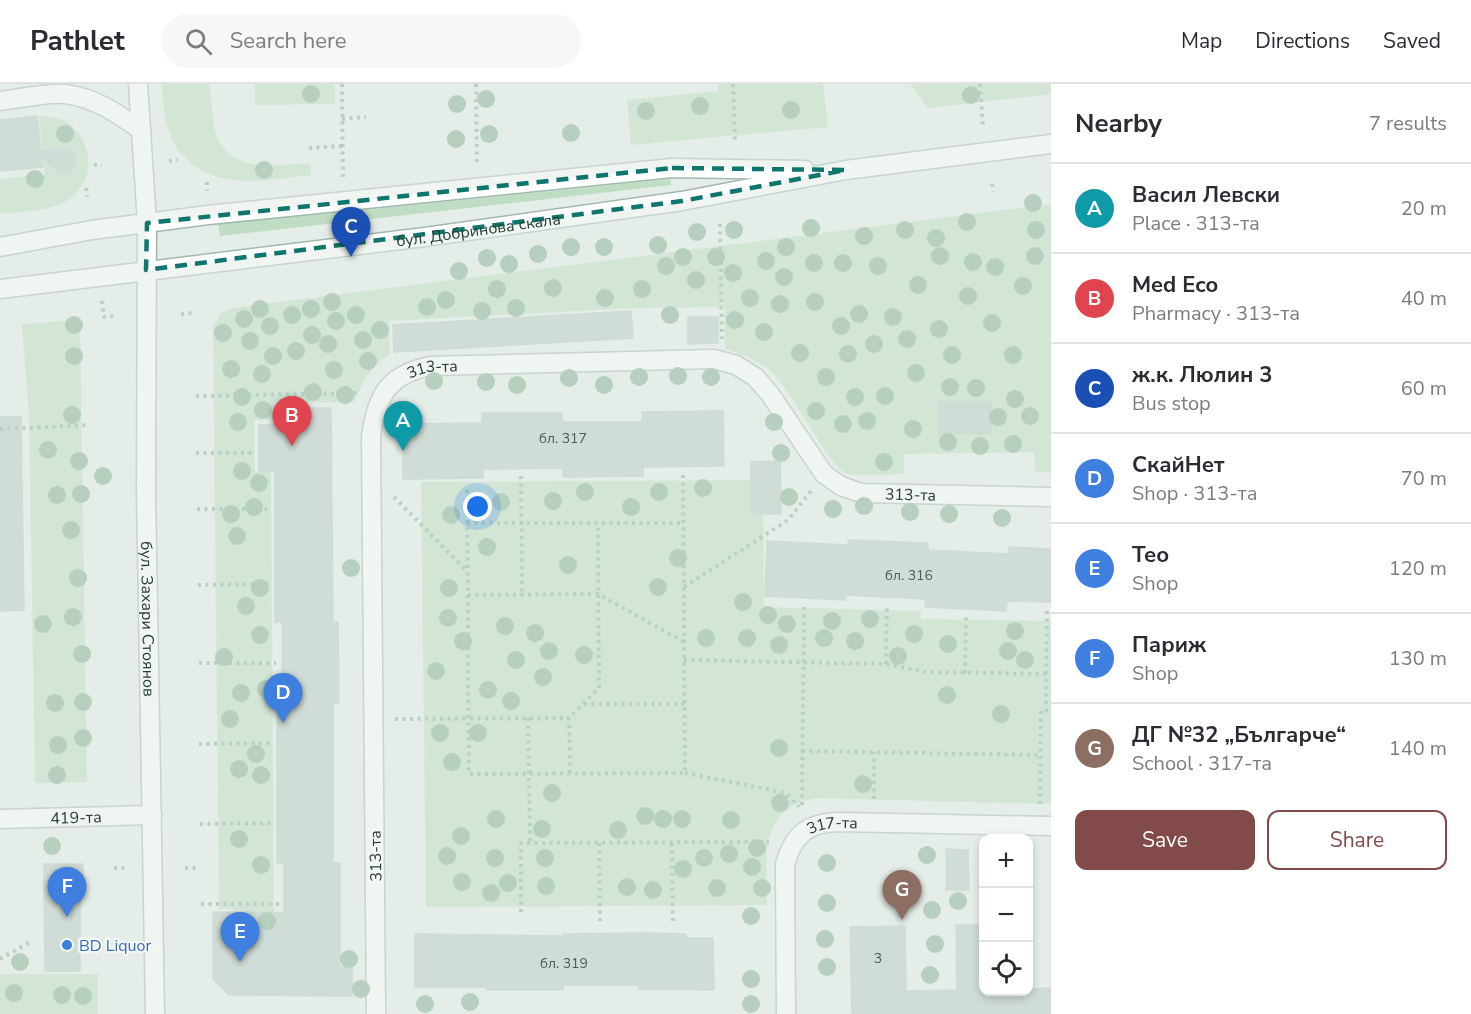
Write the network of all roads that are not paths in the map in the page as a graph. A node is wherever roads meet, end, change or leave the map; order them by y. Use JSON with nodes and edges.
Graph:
{"nodes":[{"id":1,"x":138,"y":84,"type":"edge"},
{"id":2,"x":0,"y":101,"type":"edge"},
{"id":3,"x":141,"y":130,"type":"junction"},
{"id":4,"x":1051,"y":144,"type":"edge"},
{"id":5,"x":846,"y":170,"type":"junction"},
{"id":6,"x":147,"y":223,"type":"junction"},
{"id":7,"x":0,"y":247,"type":"edge"},
{"id":8,"x":146,"y":270,"type":"junction"},
{"id":9,"x":0,"y":289,"type":"edge"},
{"id":10,"x":1051,"y":497,"type":"edge"},
{"id":11,"x":152,"y":815,"type":"junction"},
{"id":12,"x":0,"y":819,"type":"edge"},
{"id":13,"x":1045,"y":826,"type":"edge"},
{"id":14,"x":155,"y":1014,"type":"edge"},
{"id":15,"x":376,"y":1014,"type":"edge"},
{"id":16,"x":786,"y":1014,"type":"edge"}],
"edges":[{"from":1,"to":3,"type":"street","name":"бул. Захари Стоянов"},
{"from":2,"to":3,"type":"street"},
{"from":3,"to":6,"type":"street","name":"бул. Захари Стоянов"},
{"from":4,"to":5,"type":"street","name":"бул. Добринова скала"},
{"from":5,"to":6,"type":"street","name":"бул. Добринова скала"},
{"from":5,"to":8,"type":"street","name":"бул. Добринова скала"},
{"from":6,"to":7,"type":"street","name":"бул. Добринова скала"},
{"from":6,"to":8,"type":"street","name":"бул. Захари Стоянов"},
{"from":8,"to":9,"type":"street","name":"бул. Добринова скала"},
{"from":8,"to":11,"type":"street","name":"бул. Захари Стоянов"},
{"from":10,"to":15,"type":"street","name":"313-та"},
{"from":11,"to":12,"type":"street","name":"419-та"},
{"from":11,"to":14,"type":"street","name":"бул. Захари Стоянов"},
{"from":13,"to":16,"type":"street","name":"317-та"}]}
